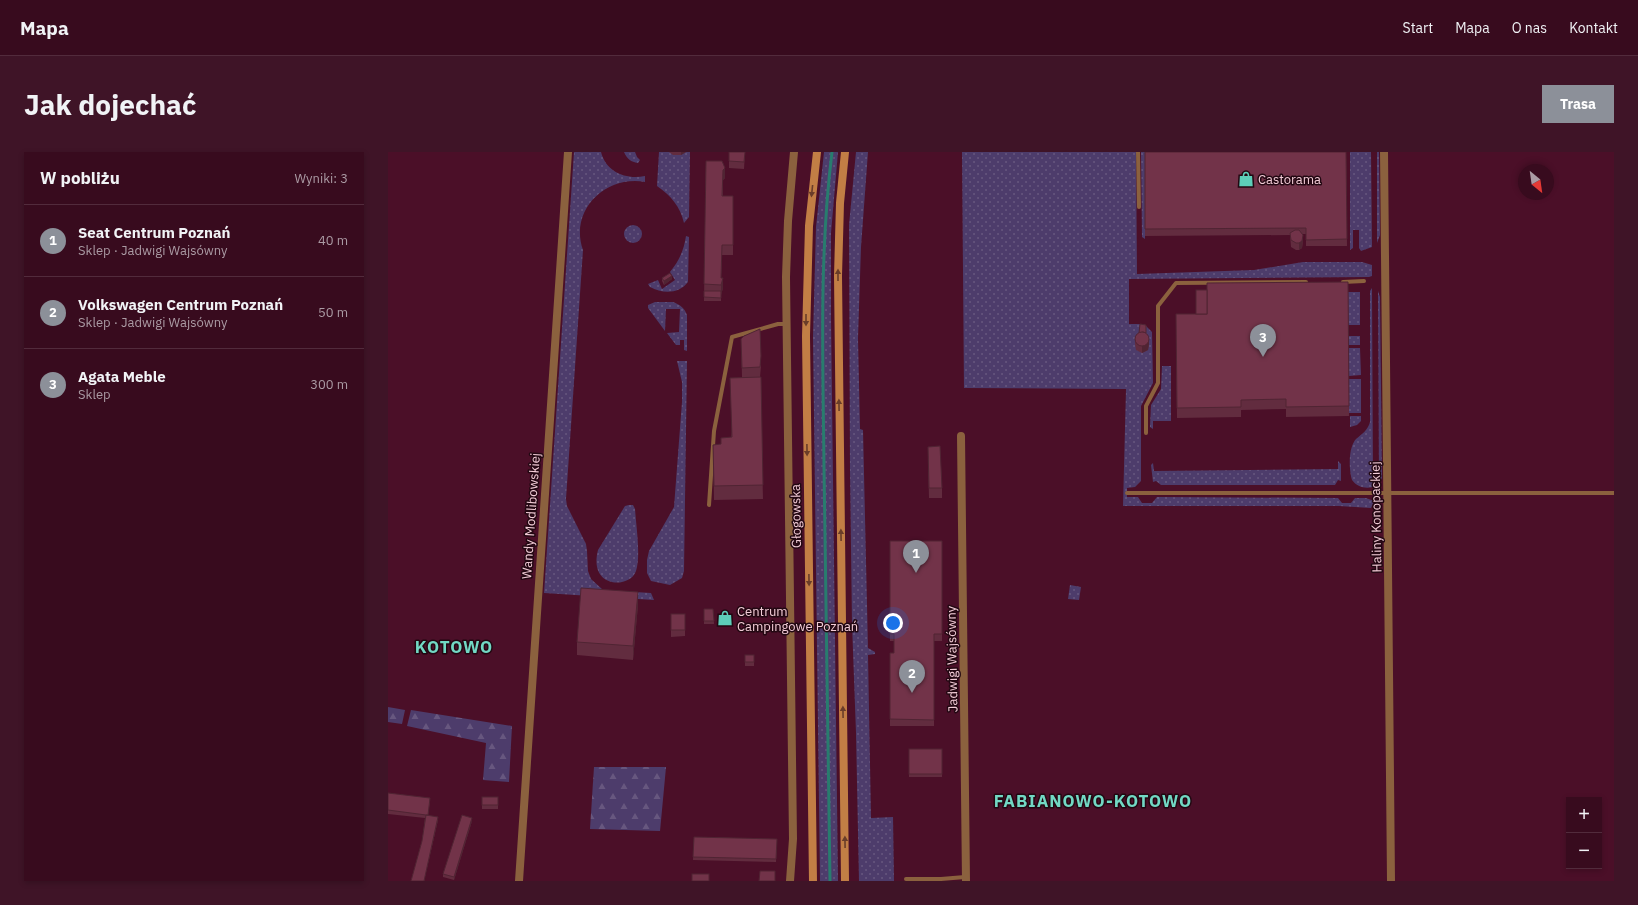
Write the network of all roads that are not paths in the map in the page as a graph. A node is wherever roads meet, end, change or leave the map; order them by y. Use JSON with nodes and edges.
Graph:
{"nodes":[{"id":1,"x":568,"y":152,"type":"edge"},
{"id":2,"x":794,"y":152,"type":"edge"},
{"id":3,"x":817,"y":152,"type":"edge"},
{"id":4,"x":845,"y":152,"type":"edge"},
{"id":5,"x":1138,"y":152,"type":"edge"},
{"id":6,"x":1384,"y":152,"type":"edge"},
{"id":7,"x":1139,"y":207,"type":"dead end"},
{"id":8,"x":1310,"y":282,"type":"edge"},
{"id":9,"x":1341,"y":282,"type":"edge"},
{"id":10,"x":1364,"y":282,"type":"dead end"},
{"id":11,"x":787,"y":324,"type":"junction"},
{"id":12,"x":1146,"y":433,"type":"dead end"},
{"id":13,"x":961,"y":436,"type":"dead end"},
{"id":14,"x":1127,"y":493,"type":"dead end"},
{"id":15,"x":1614,"y":493,"type":"edge"},
{"id":16,"x":1388,"y":494,"type":"junction"},
{"id":17,"x":709,"y":505,"type":"dead end"},
{"id":18,"x":906,"y":879,"type":"dead end"},
{"id":19,"x":966,"y":879,"type":"edge"},
{"id":20,"x":941,"y":880,"type":"edge"},
{"id":21,"x":519,"y":881,"type":"edge"},
{"id":22,"x":790,"y":881,"type":"edge"},
{"id":23,"x":813,"y":881,"type":"edge"},
{"id":24,"x":845,"y":881,"type":"edge"},
{"id":25,"x":1391,"y":881,"type":"edge"}],
"edges":[{"from":1,"to":21,"type":"street","name":"Wandy Modlibowskiej"},
{"from":2,"to":11,"type":"street"},
{"from":3,"to":23,"type":"main road","name":"Głogowska","one_way":true},
{"from":24,"to":4,"type":"main road","one_way":true},
{"from":5,"to":7,"type":"lane"},
{"from":6,"to":16,"type":"street","name":"Haliny Konopackiej"},
{"from":8,"to":12,"type":"lane"},
{"from":9,"to":10,"type":"lane"},
{"from":11,"to":17,"type":"lane"},
{"from":11,"to":22,"type":"street"},
{"from":13,"to":19,"type":"street","name":"Jadwigi Wajsówny"},
{"from":14,"to":16,"type":"lane"},
{"from":15,"to":16,"type":"lane"},
{"from":16,"to":25,"type":"street","name":"Haliny Konopackiej"},
{"from":18,"to":20,"type":"lane"},
{"from":19,"to":20,"type":"lane"}]}
